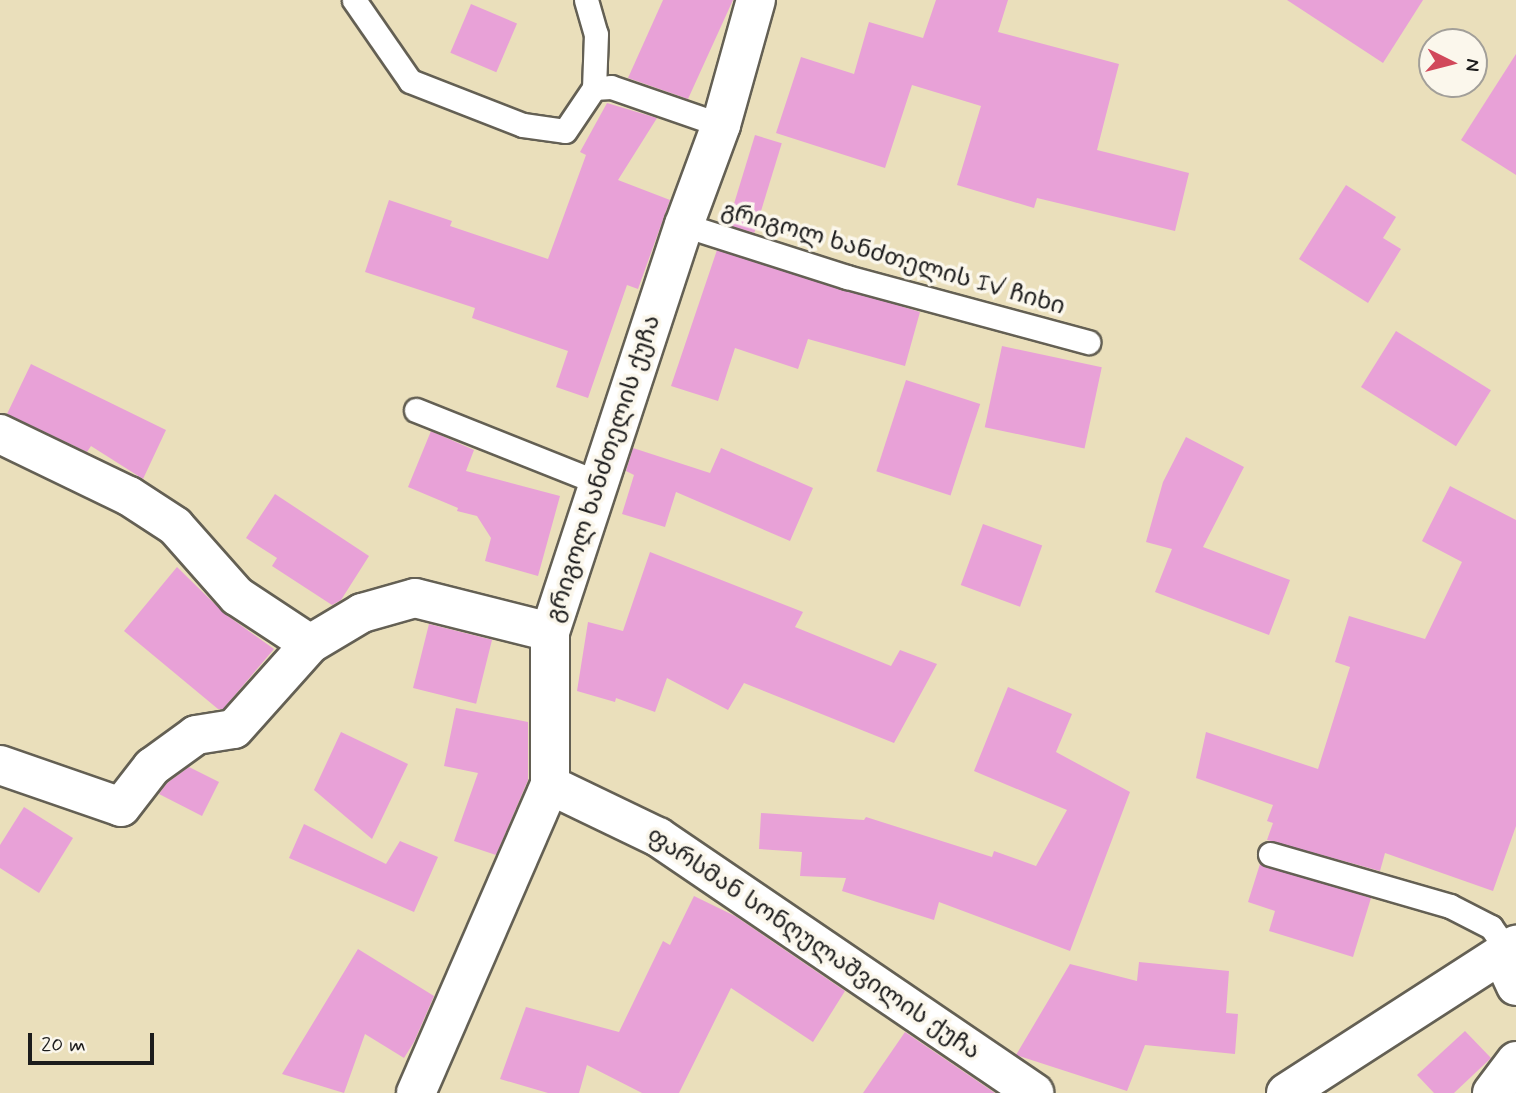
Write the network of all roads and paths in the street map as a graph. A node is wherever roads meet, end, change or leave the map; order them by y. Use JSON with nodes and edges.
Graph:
{"nodes":[{"id":1,"x":354,"y":0,"type":"edge"},
{"id":2,"x":586,"y":0,"type":"edge"},
{"id":3,"x":756,"y":0,"type":"edge"},
{"id":4,"x":594,"y":88,"type":"junction"},
{"id":5,"x":721,"y":125,"type":"junction"},
{"id":6,"x":684,"y":225,"type":"junction"},
{"id":7,"x":1088,"y":342,"type":"dead end"},
{"id":8,"x":416,"y":410,"type":"dead end"},
{"id":9,"x":0,"y":434,"type":"edge"},
{"id":10,"x":599,"y":483,"type":"junction"},
{"id":11,"x":550,"y":632,"type":"junction"},
{"id":12,"x":310,"y":645,"type":"junction"},
{"id":13,"x":0,"y":765,"type":"edge"},
{"id":14,"x":550,"y":785,"type":"junction"},
{"id":15,"x":1270,"y":854,"type":"dead end"},
{"id":16,"x":1510,"y":959,"type":"edge"},
{"id":17,"x":1516,"y":1060,"type":"edge"},
{"id":18,"x":416,"y":1093,"type":"edge"},
{"id":19,"x":1034,"y":1093,"type":"edge"},
{"id":20,"x":1286,"y":1093,"type":"edge"},
{"id":21,"x":1492,"y":1093,"type":"edge"}],
"edges":[{"from":1,"to":4,"type":"lane"},
{"from":2,"to":4,"type":"lane"},
{"from":3,"to":5,"type":"street","name":"გრიგოლ ხანძთელის ქუჩა"},
{"from":4,"to":5,"type":"lane"},
{"from":5,"to":6,"type":"street","name":"გრიგოლ ხანძთელის ქუჩა"},
{"from":6,"to":7,"type":"lane","name":"გრიგოლ ხანძთელის IV ჩიხი"},
{"from":6,"to":10,"type":"street","name":"გრიგოლ ხანძთელის ქუჩა"},
{"from":8,"to":10,"type":"lane"},
{"from":9,"to":12,"type":"street"},
{"from":10,"to":11,"type":"street","name":"გრიგოლ ხანძთელის ქუჩა"},
{"from":11,"to":12,"type":"street"},
{"from":11,"to":14,"type":"street","name":"გრიგოლ ხანძთელის ქუჩა"},
{"from":12,"to":13,"type":"street"},
{"from":14,"to":18,"type":"street","name":"გრიგოლ ხანძთელის ქუჩა"},
{"from":14,"to":19,"type":"street","name":"ფარსმან სონღულაშვილის ქუჩა"},
{"from":15,"to":16,"type":"lane"},
{"from":16,"to":20,"type":"street"},
{"from":17,"to":21,"type":"street"}]}
